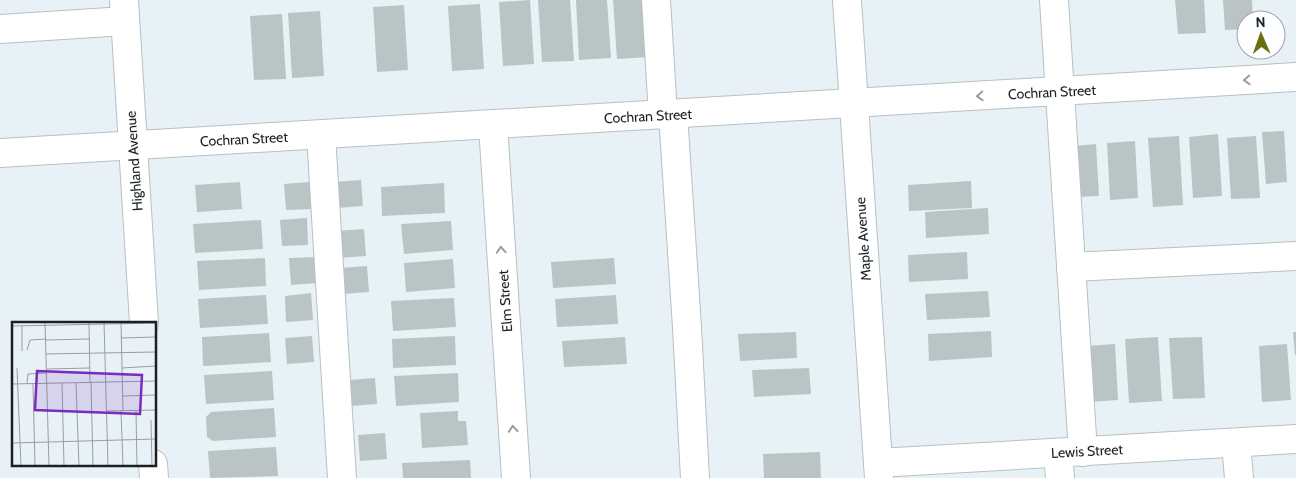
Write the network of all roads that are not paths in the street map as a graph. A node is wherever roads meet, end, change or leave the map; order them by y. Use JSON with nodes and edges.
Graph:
{"nodes":[{"id":1,"x":656,"y":0,"type":"edge"},
{"id":2,"x":847,"y":0,"type":"edge"},
{"id":3,"x":1054,"y":0,"type":"edge"},
{"id":4,"x":124,"y":10,"type":"edge"},
{"id":5,"x":0,"y":29,"type":"edge"},
{"id":6,"x":1296,"y":77,"type":"edge"},
{"id":7,"x":1060,"y":91,"type":"junction"},
{"id":8,"x":853,"y":104,"type":"junction"},
{"id":9,"x":668,"y":115,"type":"junction"},
{"id":10,"x":493,"y":125,"type":"junction"},
{"id":11,"x":320,"y":135,"type":"junction"},
{"id":12,"x":133,"y":146,"type":"junction"},
{"id":13,"x":0,"y":154,"type":"edge"},
{"id":14,"x":1296,"y":256,"type":"edge"},
{"id":15,"x":1071,"y":266,"type":"junction"},
{"id":16,"x":144,"y":322,"type":"edge"},
{"id":17,"x":1296,"y":439,"type":"edge"},
{"id":18,"x":1236,"y":443,"type":"junction"},
{"id":19,"x":1067,"y":461,"type":"edge"},
{"id":20,"x":878,"y":470,"type":"edge"},
{"id":21,"x":342,"y":478,"type":"edge"},
{"id":22,"x":516,"y":478,"type":"edge"},
{"id":23,"x":695,"y":478,"type":"edge"},
{"id":24,"x":1239,"y":478,"type":"edge"}],
"edges":[{"from":1,"to":9,"type":"street"},
{"from":2,"to":8,"type":"street","name":"Maple Avenue"},
{"from":3,"to":7,"type":"street"},
{"from":4,"to":5,"type":"street"},
{"from":4,"to":12,"type":"street","name":"Highland Avenue"},
{"from":6,"to":7,"type":"street","name":"Cochran Street","one_way":true},
{"from":7,"to":8,"type":"street","name":"Cochran Street","one_way":true},
{"from":7,"to":15,"type":"street"},
{"from":8,"to":9,"type":"street","name":"Cochran Street"},
{"from":8,"to":20,"type":"street","name":"Maple Avenue"},
{"from":9,"to":10,"type":"street","name":"Cochran Street"},
{"from":9,"to":23,"type":"street"},
{"from":10,"to":11,"type":"street","name":"Cochran Street"},
{"from":22,"to":10,"type":"street","name":"Elm Street","one_way":true},
{"from":11,"to":12,"type":"street","name":"Cochran Street"},
{"from":11,"to":21,"type":"street"},
{"from":12,"to":13,"type":"street","name":"Cochran Street"},
{"from":12,"to":16,"type":"street","name":"Highland Avenue"},
{"from":14,"to":15,"type":"street"},
{"from":15,"to":19,"type":"street"},
{"from":17,"to":18,"type":"street","name":"Lewis Street"},
{"from":18,"to":19,"type":"street","name":"Lewis Street"},
{"from":18,"to":24,"type":"street"},
{"from":19,"to":20,"type":"street","name":"Lewis Street"}]}
